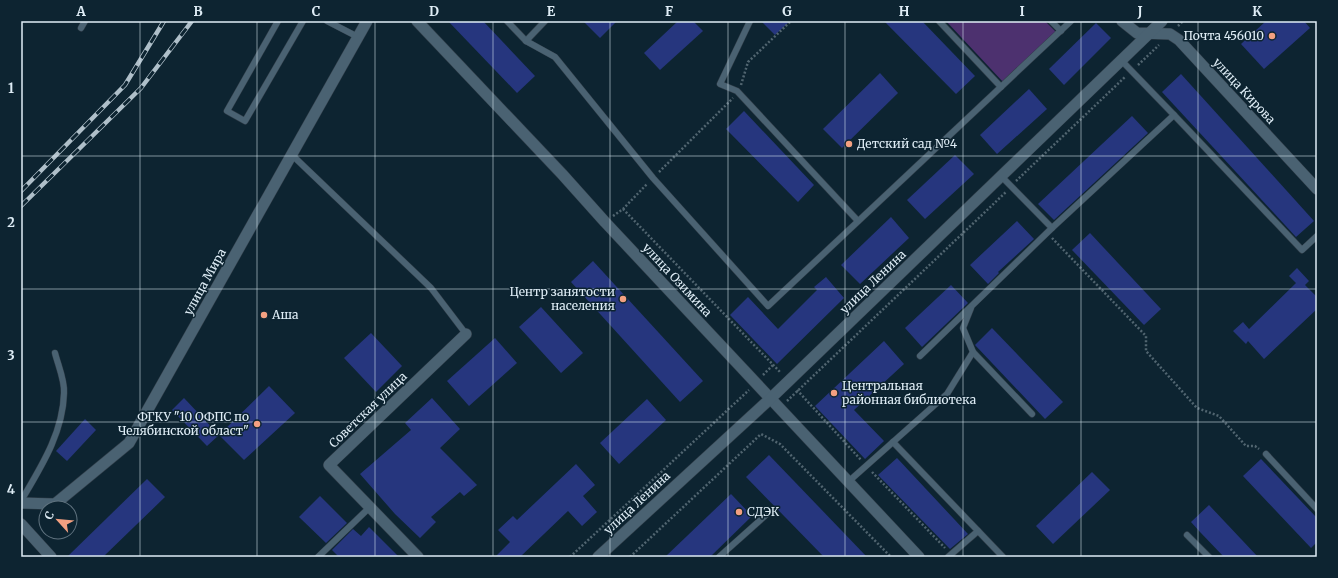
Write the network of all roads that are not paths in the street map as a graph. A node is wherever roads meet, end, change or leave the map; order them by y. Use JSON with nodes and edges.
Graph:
{"nodes":[{"id":1,"x":85,"y":21,"type":"edge"},
{"id":2,"x":278,"y":21,"type":"edge"},
{"id":3,"x":303,"y":21,"type":"edge"},
{"id":4,"x":327,"y":21,"type":"edge"},
{"id":5,"x":368,"y":21,"type":"edge"},
{"id":6,"x":417,"y":21,"type":"edge"},
{"id":7,"x":507,"y":21,"type":"edge"},
{"id":8,"x":545,"y":21,"type":"edge"},
{"id":9,"x":750,"y":21,"type":"edge"},
{"id":10,"x":939,"y":21,"type":"edge"},
{"id":11,"x":1051,"y":21,"type":"edge"},
{"id":12,"x":1071,"y":21,"type":"edge"},
{"id":13,"x":1122,"y":21,"type":"edge"},
{"id":14,"x":1162,"y":21,"type":"edge"},
{"id":15,"x":81,"y":28,"type":"dead end"},
{"id":16,"x":1061,"y":31,"type":"junction"},
{"id":17,"x":1149,"y":33,"type":"junction"},
{"id":18,"x":358,"y":37,"type":"junction"},
{"id":19,"x":526,"y":41,"type":"junction"},
{"id":20,"x":1121,"y":60,"type":"junction"},
{"id":21,"x":1001,"y":87,"type":"junction"},
{"id":22,"x":1174,"y":115,"type":"junction"},
{"id":23,"x":291,"y":154,"type":"junction"},
{"id":24,"x":1001,"y":176,"type":"junction"},
{"id":25,"x":1317,"y":188,"type":"edge"},
{"id":26,"x":858,"y":221,"type":"junction"},
{"id":27,"x":1050,"y":230,"type":"junction"},
{"id":28,"x":1317,"y":236,"type":"edge"},
{"id":29,"x":971,"y":308,"type":"junction"},
{"id":30,"x":466,"y":334,"type":"joint"},
{"id":31,"x":973,"y":352,"type":"junction"},
{"id":32,"x":55,"y":354,"type":"dead end"},
{"id":33,"x":920,"y":356,"type":"dead end"},
{"id":34,"x":770,"y":399,"type":"junction"},
{"id":35,"x":1032,"y":414,"type":"dead end"},
{"id":36,"x":893,"y":442,"type":"junction"},
{"id":37,"x":1266,"y":454,"type":"road end"},
{"id":38,"x":848,"y":482,"type":"junction"},
{"id":39,"x":21,"y":502,"type":"edge"},
{"id":40,"x":370,"y":507,"type":"junction"},
{"id":41,"x":1317,"y":509,"type":"edge"},
{"id":42,"x":766,"y":515,"type":"dead end"},
{"id":43,"x":21,"y":524,"type":"edge"},
{"id":44,"x":978,"y":531,"type":"junction"},
{"id":45,"x":1187,"y":534,"type":"dead end"},
{"id":46,"x":51,"y":557,"type":"edge"},
{"id":47,"x":318,"y":557,"type":"edge"},
{"id":48,"x":418,"y":557,"type":"edge"},
{"id":49,"x":598,"y":557,"type":"edge"},
{"id":50,"x":719,"y":557,"type":"edge"},
{"id":51,"x":919,"y":557,"type":"edge"},
{"id":52,"x":948,"y":557,"type":"edge"},
{"id":53,"x":1003,"y":557,"type":"edge"},
{"id":54,"x":1209,"y":557,"type":"edge"}],
"edges":[{"from":1,"to":15,"type":"lane"},
{"from":2,"to":3,"type":"lane"},
{"from":4,"to":18,"type":"lane"},
{"from":5,"to":18,"type":"street","name":"улица Мира"},
{"from":6,"to":34,"type":"street","name":"улица Озимина"},
{"from":7,"to":19,"type":"lane"},
{"from":8,"to":19,"type":"lane"},
{"from":9,"to":26,"type":"lane"},
{"from":10,"to":21,"type":"lane"},
{"from":11,"to":16,"type":"lane"},
{"from":12,"to":16,"type":"lane"},
{"from":13,"to":17,"type":"street"},
{"from":14,"to":17,"type":"street","name":"улица Ленина"},
{"from":16,"to":21,"type":"lane"},
{"from":17,"to":20,"type":"street","name":"улица Ленина"},
{"from":17,"to":25,"type":"street","name":"улица Кирова"},
{"from":18,"to":23,"type":"street","name":"улица Мира"},
{"from":19,"to":26,"type":"lane"},
{"from":20,"to":22,"type":"lane"},
{"from":20,"to":24,"type":"street","name":"улица Ленина"},
{"from":21,"to":26,"type":"lane"},
{"from":22,"to":27,"type":"lane"},
{"from":22,"to":28,"type":"lane"},
{"from":23,"to":30,"type":"lane"},
{"from":23,"to":39,"type":"street","name":"улица Мира"},
{"from":24,"to":27,"type":"lane"},
{"from":24,"to":34,"type":"street","name":"улица Ленина"},
{"from":27,"to":29,"type":"lane"},
{"from":29,"to":31,"type":"lane"},
{"from":29,"to":33,"type":"lane"},
{"from":30,"to":40,"type":"street","name":"Советская улица"},
{"from":31,"to":35,"type":"lane"},
{"from":31,"to":36,"type":"lane"},
{"from":32,"to":39,"type":"lane"},
{"from":34,"to":38,"type":"street","name":"улица Озимина"},
{"from":34,"to":49,"type":"street","name":"улица Ленина"},
{"from":36,"to":38,"type":"lane"},
{"from":36,"to":44,"type":"lane"},
{"from":37,"to":41,"type":"lane"},
{"from":38,"to":51,"type":"street","name":"улица Озимина"},
{"from":40,"to":47,"type":"lane"},
{"from":40,"to":48,"type":"street","name":"Советская улица"},
{"from":42,"to":50,"type":"lane"},
{"from":43,"to":46,"type":"street"},
{"from":44,"to":52,"type":"lane"},
{"from":44,"to":53,"type":"lane"},
{"from":45,"to":54,"type":"lane"}]}
